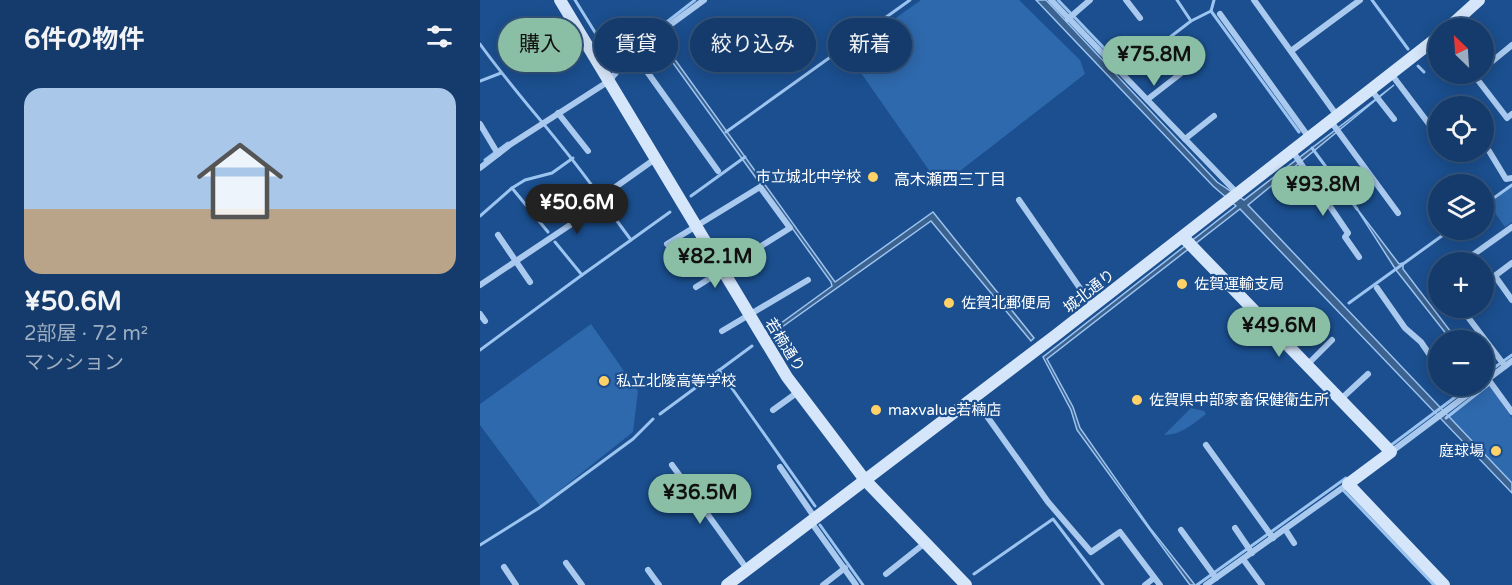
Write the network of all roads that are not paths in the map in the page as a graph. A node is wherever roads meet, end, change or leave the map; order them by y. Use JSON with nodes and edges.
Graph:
{"nodes":[{"id":1,"x":560,"y":0,"type":"edge"},
{"id":2,"x":704,"y":0,"type":"edge"},
{"id":3,"x":1051,"y":0,"type":"edge"},
{"id":4,"x":1090,"y":0,"type":"edge"},
{"id":5,"x":1126,"y":0,"type":"edge"},
{"id":6,"x":1263,"y":0,"type":"edge"},
{"id":7,"x":1360,"y":0,"type":"edge"},
{"id":8,"x":1479,"y":0,"type":"edge"},
{"id":9,"x":1255,"y":2,"type":"edge"},
{"id":10,"x":1221,"y":14,"type":"dead end"},
{"id":11,"x":1140,"y":18,"type":"dead end"},
{"id":12,"x":1459,"y":18,"type":"edge"},
{"id":13,"x":678,"y":19,"type":"edge"},
{"id":14,"x":1068,"y":19,"type":"junction"},
{"id":15,"x":1428,"y":45,"type":"edge"},
{"id":16,"x":1512,"y":45,"type":"edge"},
{"id":17,"x":1291,"y":51,"type":"junction"},
{"id":18,"x":1494,"y":60,"type":"edge"},
{"id":19,"x":1184,"y":71,"type":"dead end"},
{"id":20,"x":616,"y":72,"type":"edge"},
{"id":21,"x":647,"y":72,"type":"edge"},
{"id":22,"x":1392,"y":75,"type":"junction"},
{"id":23,"x":609,"y":81,"type":"junction"},
{"id":24,"x":1481,"y":84,"type":"edge"},
{"id":25,"x":1376,"y":96,"type":"junction"},
{"id":26,"x":1148,"y":99,"type":"junction"},
{"id":27,"x":558,"y":113,"type":"junction"},
{"id":28,"x":1512,"y":114,"type":"edge"},
{"id":29,"x":1214,"y":116,"type":"dead end"},
{"id":30,"x":1394,"y":119,"type":"dead end"},
{"id":31,"x":1428,"y":123,"type":"edge"},
{"id":32,"x":480,"y":124,"type":"edge"},
{"id":33,"x":1336,"y":126,"type":"junction"},
{"id":34,"x":1185,"y":139,"type":"junction"},
{"id":35,"x":1310,"y":139,"type":"junction"},
{"id":36,"x":496,"y":151,"type":"junction"},
{"id":37,"x":588,"y":151,"type":"dead end"},
{"id":38,"x":1295,"y":155,"type":"junction"},
{"id":39,"x":655,"y":159,"type":"junction"},
{"id":40,"x":1494,"y":159,"type":"edge"},
{"id":41,"x":481,"y":165,"type":"edge"},
{"id":42,"x":718,"y":171,"type":"dead end"},
{"id":43,"x":1511,"y":178,"type":"edge"},
{"id":44,"x":559,"y":192,"type":"dead end"},
{"id":45,"x":1233,"y":198,"type":"junction"},
{"id":46,"x":607,"y":199,"type":"junction"},
{"id":47,"x":1018,"y":200,"type":"dead end"},
{"id":48,"x":1398,"y":213,"type":"dead end"},
{"id":49,"x":619,"y":215,"type":"dead end"},
{"id":50,"x":577,"y":221,"type":"junction"},
{"id":51,"x":695,"y":226,"type":"junction"},
{"id":52,"x":1512,"y":227,"type":"edge"},
{"id":53,"x":498,"y":235,"type":"dead end"},
{"id":54,"x":1188,"y":243,"type":"junction"},
{"id":55,"x":667,"y":244,"type":"dead end"},
{"id":56,"x":1477,"y":252,"type":"edge"},
{"id":57,"x":1359,"y":257,"type":"dead end"},
{"id":58,"x":516,"y":261,"type":"junction"},
{"id":59,"x":1512,"y":263,"type":"edge"},
{"id":60,"x":722,"y":271,"type":"junction"},
{"id":61,"x":1495,"y":276,"type":"joint"},
{"id":62,"x":808,"y":280,"type":"dead end"},
{"id":63,"x":530,"y":282,"type":"dead end"},
{"id":64,"x":480,"y":285,"type":"edge"},
{"id":65,"x":696,"y":287,"type":"dead end"},
{"id":66,"x":1377,"y":288,"type":"dead end"},
{"id":67,"x":1512,"y":300,"type":"edge"},
{"id":68,"x":1093,"y":307,"type":"junction"},
{"id":69,"x":480,"y":314,"type":"edge"},
{"id":70,"x":749,"y":315,"type":"junction"},
{"id":71,"x":1468,"y":318,"type":"edge"},
{"id":72,"x":485,"y":321,"type":"dead end"},
{"id":73,"x":722,"y":331,"type":"dead end"},
{"id":74,"x":1332,"y":340,"type":"dead end"},
{"id":75,"x":1428,"y":353,"type":"edge"},
{"id":76,"x":1512,"y":361,"type":"edge"},
{"id":77,"x":1307,"y":365,"type":"junction"},
{"id":78,"x":1505,"y":366,"type":"junction"},
{"id":79,"x":1368,"y":374,"type":"dead end"},
{"id":80,"x":1494,"y":375,"type":"edge"},
{"id":81,"x":1494,"y":391,"type":"edge"},
{"id":82,"x":798,"y":392,"type":"junction"},
{"id":83,"x":1464,"y":397,"type":"edge"},
{"id":84,"x":974,"y":398,"type":"junction"},
{"id":85,"x":1340,"y":400,"type":"junction"},
{"id":86,"x":773,"y":410,"type":"dead end"},
{"id":87,"x":1512,"y":412,"type":"edge"},
{"id":88,"x":1206,"y":445,"type":"dead end"},
{"id":89,"x":1388,"y":449,"type":"junction"},
{"id":90,"x":672,"y":465,"type":"dead end"},
{"id":91,"x":780,"y":467,"type":"dead end"},
{"id":92,"x":865,"y":480,"type":"junction"},
{"id":93,"x":1348,"y":484,"type":"junction"},
{"id":94,"x":813,"y":520,"type":"junction"},
{"id":95,"x":1235,"y":528,"type":"dead end"},
{"id":96,"x":1285,"y":529,"type":"junction"},
{"id":97,"x":1181,"y":530,"type":"dead end"},
{"id":98,"x":1273,"y":538,"type":"junction"},
{"id":99,"x":925,"y":543,"type":"junction"},
{"id":100,"x":1294,"y":543,"type":"dead end"},
{"id":101,"x":1250,"y":550,"type":"junction"},
{"id":102,"x":1243,"y":559,"type":"junction"},
{"id":103,"x":566,"y":562,"type":"dead end"},
{"id":104,"x":504,"y":567,"type":"dead end"},
{"id":105,"x":845,"y":568,"type":"junction"},
{"id":106,"x":747,"y":569,"type":"junction"},
{"id":107,"x":648,"y":570,"type":"dead end"},
{"id":108,"x":885,"y":574,"type":"dead end"},
{"id":109,"x":1155,"y":578,"type":"junction"},
{"id":110,"x":1216,"y":578,"type":"junction"},
{"id":111,"x":516,"y":585,"type":"edge"},
{"id":112,"x":582,"y":585,"type":"edge"},
{"id":113,"x":659,"y":585,"type":"edge"},
{"id":114,"x":727,"y":585,"type":"edge"},
{"id":115,"x":823,"y":585,"type":"edge"},
{"id":116,"x":856,"y":585,"type":"edge"},
{"id":117,"x":966,"y":585,"type":"edge"},
{"id":118,"x":1145,"y":585,"type":"edge"},
{"id":119,"x":1160,"y":585,"type":"edge"},
{"id":120,"x":1206,"y":585,"type":"edge"},
{"id":121,"x":1262,"y":585,"type":"edge"},
{"id":122,"x":1444,"y":585,"type":"edge"}],
"edges":[{"from":1,"to":23,"type":"street","name":"若楠通り"},
{"from":2,"to":13,"type":"street"},
{"from":3,"to":14,"type":"street"},
{"from":4,"to":14,"type":"street"},
{"from":5,"to":11,"type":"street"},
{"from":6,"to":9,"type":"street"},
{"from":7,"to":17,"type":"street"},
{"from":8,"to":12,"type":"street"},
{"from":9,"to":17,"type":"street"},
{"from":10,"to":35,"type":"street"},
{"from":14,"to":26,"type":"street"},
{"from":15,"to":22,"type":"street","name":"城北通り"},
{"from":16,"to":18,"type":"street"},
{"from":17,"to":33,"type":"street"},
{"from":19,"to":26,"type":"street"},
{"from":20,"to":23,"type":"street"},
{"from":21,"to":42,"type":"street"},
{"from":22,"to":25,"type":"street","name":"城北通り"},
{"from":22,"to":31,"type":"street"},
{"from":23,"to":27,"type":"street"},
{"from":23,"to":39,"type":"street","name":"若楠通り"},
{"from":24,"to":28,"type":"street"},
{"from":25,"to":30,"type":"street"},
{"from":25,"to":33,"type":"street","name":"城北通り"},
{"from":26,"to":34,"type":"street"},
{"from":27,"to":36,"type":"street"},
{"from":27,"to":37,"type":"street"},
{"from":29,"to":34,"type":"street"},
{"from":32,"to":36,"type":"street"},
{"from":33,"to":35,"type":"street","name":"城北通り"},
{"from":33,"to":48,"type":"street"},
{"from":34,"to":45,"type":"street"},
{"from":35,"to":38,"type":"street","name":"城北通り"},
{"from":36,"to":41,"type":"street"},
{"from":38,"to":45,"type":"street","name":"城北通り"},
{"from":38,"to":57,"type":"street"},
{"from":39,"to":46,"type":"street"},
{"from":39,"to":51,"type":"street","name":"若楠通り"},
{"from":40,"to":43,"type":"street"},
{"from":44,"to":50,"type":"street"},
{"from":45,"to":54,"type":"street","name":"城北通り"},
{"from":46,"to":49,"type":"street"},
{"from":46,"to":50,"type":"street"},
{"from":47,"to":68,"type":"street"},
{"from":50,"to":58,"type":"street"},
{"from":51,"to":55,"type":"street"},
{"from":51,"to":60,"type":"street","name":"若楠通り"},
{"from":51,"to":60,"type":"street"},
{"from":52,"to":56,"type":"street"},
{"from":53,"to":58,"type":"street"},
{"from":54,"to":68,"type":"street","name":"城北通り"},
{"from":54,"to":77,"type":"street"},
{"from":58,"to":63,"type":"street"},
{"from":58,"to":64,"type":"street"},
{"from":59,"to":61,"type":"street"},
{"from":60,"to":65,"type":"street"},
{"from":60,"to":70,"type":"street","name":"若楠通り"},
{"from":61,"to":67,"type":"street"},
{"from":62,"to":70,"type":"street"},
{"from":66,"to":75,"type":"street"},
{"from":68,"to":84,"type":"street","name":"城北通り"},
{"from":69,"to":72,"type":"street"},
{"from":70,"to":73,"type":"street"},
{"from":70,"to":82,"type":"street","name":"若楠通り"},
{"from":71,"to":78,"type":"street"},
{"from":74,"to":77,"type":"street"},
{"from":76,"to":78,"type":"street"},
{"from":77,"to":85,"type":"street"},
{"from":78,"to":80,"type":"street"},
{"from":79,"to":85,"type":"street"},
{"from":81,"to":87,"type":"street"},
{"from":82,"to":86,"type":"street"},
{"from":82,"to":92,"type":"street","name":"若楠通り"},
{"from":83,"to":89,"type":"street"},
{"from":84,"to":92,"type":"street","name":"城北通り"},
{"from":84,"to":109,"type":"street"},
{"from":85,"to":89,"type":"street"},
{"from":88,"to":98,"type":"street"},
{"from":89,"to":93,"type":"street"},
{"from":90,"to":106,"type":"street"},
{"from":91,"to":94,"type":"street"},
{"from":92,"to":94,"type":"street","name":"城北通り"},
{"from":92,"to":99,"type":"street","name":"若楠通り"},
{"from":93,"to":96,"type":"street"},
{"from":93,"to":122,"type":"street"},
{"from":94,"to":105,"type":"street"},
{"from":94,"to":106,"type":"street","name":"城北通り"},
{"from":95,"to":101,"type":"street"},
{"from":96,"to":98,"type":"street"},
{"from":96,"to":100,"type":"street"},
{"from":97,"to":110,"type":"street"},
{"from":98,"to":101,"type":"street"},
{"from":99,"to":108,"type":"street"},
{"from":99,"to":117,"type":"street","name":"若楠通り"},
{"from":101,"to":102,"type":"street"},
{"from":102,"to":110,"type":"street"},
{"from":102,"to":121,"type":"street"},
{"from":103,"to":112,"type":"street"},
{"from":104,"to":111,"type":"street"},
{"from":105,"to":115,"type":"street"},
{"from":105,"to":116,"type":"street"},
{"from":106,"to":114,"type":"street","name":"城北通り"},
{"from":107,"to":113,"type":"street"},
{"from":109,"to":118,"type":"street"},
{"from":109,"to":119,"type":"street"},
{"from":110,"to":120,"type":"street"}]}
